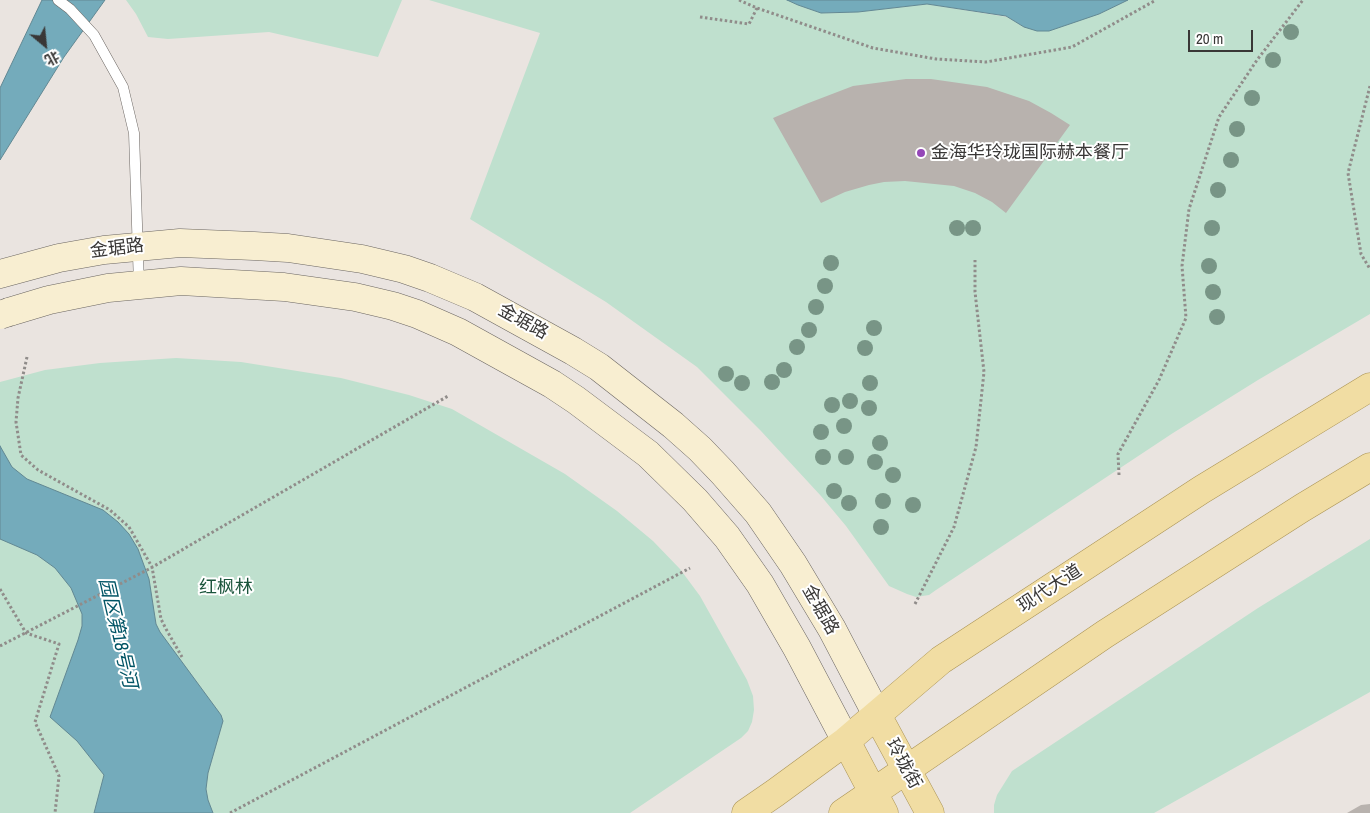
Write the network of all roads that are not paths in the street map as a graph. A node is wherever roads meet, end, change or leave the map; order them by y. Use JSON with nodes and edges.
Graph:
{"nodes":[{"id":1,"x":58,"y":0,"type":"edge"},
{"id":2,"x":137,"y":246,"type":"junction"},
{"id":3,"x":0,"y":274,"type":"edge"},
{"id":4,"x":139,"y":285,"type":"junction"},
{"id":5,"x":4,"y":314,"type":"edge"},
{"id":6,"x":1370,"y":387,"type":"edge"},
{"id":7,"x":1370,"y":467,"type":"edge"},
{"id":8,"x":876,"y":715,"type":"junction"},
{"id":9,"x":846,"y":741,"type":"junction"},
{"id":10,"x":906,"y":770,"type":"junction"},
{"id":11,"x":878,"y":803,"type":"edge"},
{"id":12,"x":746,"y":813,"type":"edge"},
{"id":13,"x":843,"y":813,"type":"edge"},
{"id":14,"x":930,"y":813,"type":"edge"}],
"edges":[{"from":1,"to":2,"type":"lane"},
{"from":2,"to":3,"type":"main road","name":"金琚路"},
{"from":2,"to":4,"type":"lane"},
{"from":2,"to":8,"type":"main road","name":"金琚路"},
{"from":4,"to":5,"type":"main road"},
{"from":4,"to":9,"type":"main road"},
{"from":6,"to":8,"type":"main road","name":"现代大道"},
{"from":7,"to":10,"type":"main road"},
{"from":8,"to":9,"type":"main road","name":"现代大道"},
{"from":8,"to":10,"type":"main road","name":"玲珑街"},
{"from":9,"to":11,"type":"main road"},
{"from":9,"to":12,"type":"main road","name":"现代大道"},
{"from":10,"to":11,"type":"main road"},
{"from":10,"to":14,"type":"main road","name":"玲珑街"},
{"from":11,"to":13,"type":"main road"}]}
